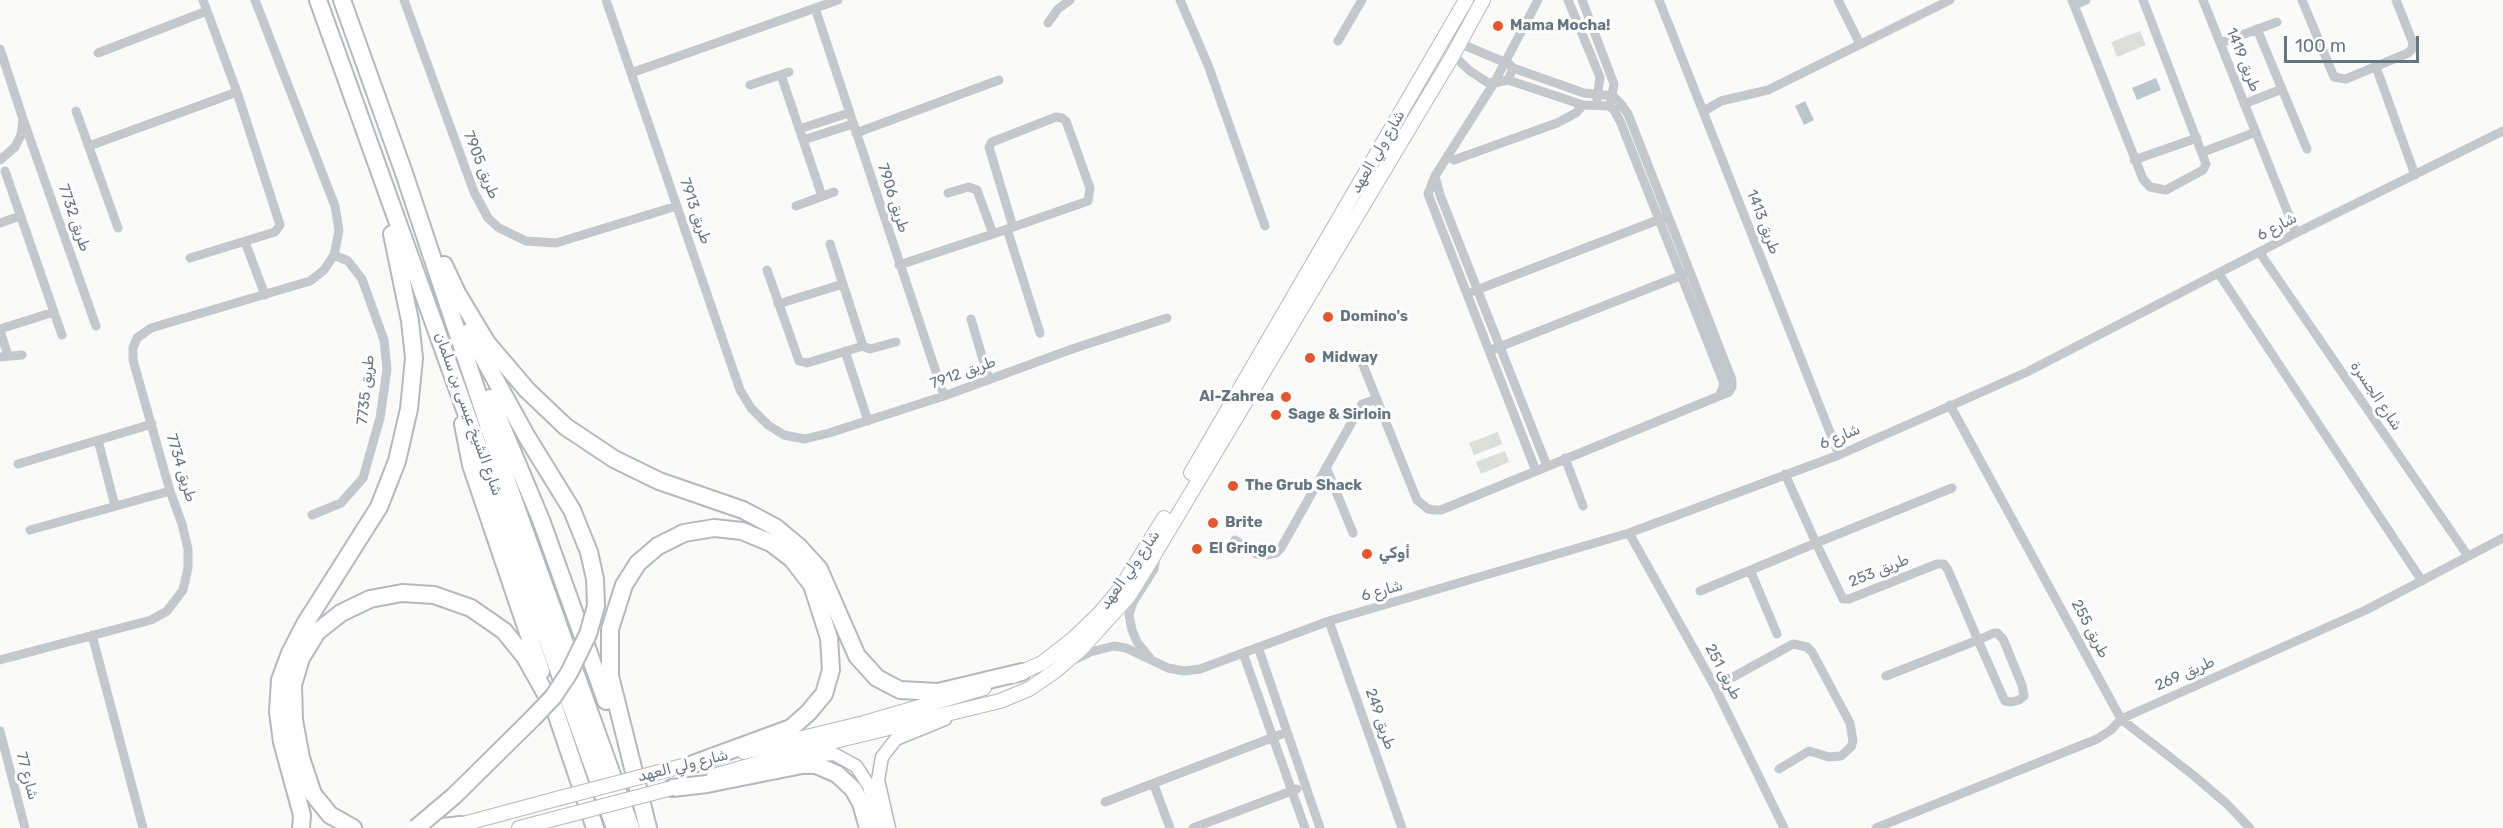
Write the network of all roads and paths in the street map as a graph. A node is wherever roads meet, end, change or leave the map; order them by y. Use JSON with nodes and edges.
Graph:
{"nodes":[{"id":1,"x":203,"y":0,"type":"edge"},
{"id":2,"x":255,"y":0,"type":"edge"},
{"id":3,"x":318,"y":0,"type":"edge"},
{"id":4,"x":342,"y":0,"type":"edge"},
{"id":5,"x":404,"y":0,"type":"edge"},
{"id":6,"x":606,"y":0,"type":"edge"},
{"id":7,"x":838,"y":0,"type":"edge"},
{"id":8,"x":1070,"y":0,"type":"edge"},
{"id":9,"x":1180,"y":0,"type":"edge"},
{"id":10,"x":1466,"y":0,"type":"edge"},
{"id":11,"x":1473,"y":0,"type":"edge"},
{"id":12,"x":1483,"y":0,"type":"edge"},
{"id":13,"x":1538,"y":0,"type":"edge"},
{"id":14,"x":1568,"y":0,"type":"edge"},
{"id":15,"x":1582,"y":0,"type":"edge"},
{"id":16,"x":1659,"y":0,"type":"edge"},
{"id":17,"x":1838,"y":0,"type":"edge"},
{"id":18,"x":1950,"y":0,"type":"edge"},
{"id":19,"x":2086,"y":0,"type":"edge"},
{"id":20,"x":2143,"y":0,"type":"edge"},
{"id":21,"x":2203,"y":0,"type":"edge"},
{"id":22,"x":2302,"y":0,"type":"edge"},
{"id":23,"x":2396,"y":0,"type":"edge"},
{"id":24,"x":1360,"y":1,"type":"edge"},
{"id":25,"x":2073,"y":2,"type":"edge"},
{"id":26,"x":815,"y":8,"type":"junction"},
{"id":27,"x":207,"y":11,"type":"junction"},
{"id":28,"x":2277,"y":22,"type":"dead end"},
{"id":29,"x":1048,"y":23,"type":"dead end"},
{"id":30,"x":2257,"y":29,"type":"junction"},
{"id":31,"x":1338,"y":41,"type":"dead end"},
{"id":32,"x":2220,"y":43,"type":"junction"},
{"id":33,"x":1860,"y":44,"type":"junction"},
{"id":34,"x":0,"y":49,"type":"edge"},
{"id":35,"x":1456,"y":49,"type":"junction"},
{"id":36,"x":98,"y":53,"type":"dead end"},
{"id":37,"x":1504,"y":62,"type":"junction"},
{"id":38,"x":2376,"y":67,"type":"junction"},
{"id":39,"x":1513,"y":68,"type":"junction"},
{"id":40,"x":631,"y":73,"type":"junction"},
{"id":41,"x":999,"y":80,"type":"dead end"},
{"id":42,"x":1508,"y":80,"type":"junction"},
{"id":43,"x":1494,"y":83,"type":"junction"},
{"id":44,"x":750,"y":85,"type":"dead end"},
{"id":45,"x":2282,"y":89,"type":"junction"},
{"id":46,"x":237,"y":93,"type":"junction"},
{"id":47,"x":1598,"y":94,"type":"junction"},
{"id":48,"x":1613,"y":96,"type":"junction"},
{"id":49,"x":2244,"y":104,"type":"junction"},
{"id":50,"x":1583,"y":105,"type":"junction"},
{"id":51,"x":1597,"y":105,"type":"junction"},
{"id":52,"x":1609,"y":106,"type":"junction"},
{"id":53,"x":75,"y":111,"type":"dead end"},
{"id":54,"x":1704,"y":111,"type":"junction"},
{"id":55,"x":849,"y":113,"type":"junction"},
{"id":56,"x":23,"y":119,"type":"junction"},
{"id":57,"x":854,"y":128,"type":"junction"},
{"id":58,"x":799,"y":129,"type":"junction"},
{"id":59,"x":2256,"y":132,"type":"junction"},
{"id":60,"x":2502,"y":135,"type":"edge"},
{"id":61,"x":2197,"y":138,"type":"junction"},
{"id":62,"x":803,"y":140,"type":"junction"},
{"id":63,"x":89,"y":146,"type":"junction"},
{"id":64,"x":2307,"y":149,"type":"dead end"},
{"id":65,"x":2203,"y":152,"type":"junction"},
{"id":66,"x":1448,"y":155,"type":"junction"},
{"id":67,"x":2,"y":159,"type":"edge"},
{"id":68,"x":2134,"y":160,"type":"junction"},
{"id":69,"x":377,"y":169,"type":"junction"},
{"id":70,"x":5,"y":171,"type":"dead end"},
{"id":71,"x":404,"y":173,"type":"junction"},
{"id":72,"x":2415,"y":175,"type":"junction"},
{"id":73,"x":1435,"y":176,"type":"junction"},
{"id":74,"x":834,"y":192,"type":"dead end"},
{"id":75,"x":948,"y":193,"type":"dead end"},
{"id":76,"x":822,"y":196,"type":"junction"},
{"id":77,"x":677,"y":206,"type":"junction"},
{"id":78,"x":796,"y":206,"type":"dead end"},
{"id":79,"x":21,"y":216,"type":"junction"},
{"id":80,"x":1668,"y":216,"type":"junction"},
{"id":81,"x":1658,"y":220,"type":"junction"},
{"id":82,"x":0,"y":223,"type":"edge"},
{"id":83,"x":1265,"y":226,"type":"dead end"},
{"id":84,"x":118,"y":228,"type":"dead end"},
{"id":85,"x":1010,"y":228,"type":"junction"},
{"id":86,"x":2296,"y":232,"type":"junction"},
{"id":87,"x":993,"y":234,"type":"junction"},
{"id":88,"x":245,"y":242,"type":"junction"},
{"id":89,"x":830,"y":244,"type":"dead end"},
{"id":90,"x":2260,"y":253,"type":"junction"},
{"id":91,"x":334,"y":255,"type":"junction"},
{"id":92,"x":190,"y":258,"type":"dead end"},
{"id":93,"x":899,"y":265,"type":"junction"},
{"id":94,"x":435,"y":266,"type":"junction"},
{"id":95,"x":766,"y":270,"type":"dead end"},
{"id":96,"x":1690,"y":272,"type":"junction"},
{"id":97,"x":2219,"y":274,"type":"junction"},
{"id":98,"x":1680,"y":275,"type":"junction"},
{"id":99,"x":843,"y":284,"type":"junction"},
{"id":100,"x":1478,"y":290,"type":"junction"},
{"id":101,"x":1467,"y":294,"type":"junction"},
{"id":102,"x":265,"y":295,"type":"junction"},
{"id":103,"x":445,"y":295,"type":"junction"},
{"id":104,"x":778,"y":304,"type":"junction"},
{"id":105,"x":54,"y":312,"type":"junction"},
{"id":106,"x":1167,"y":318,"type":"dead end"},
{"id":107,"x":971,"y":319,"type":"dead end"},
{"id":108,"x":96,"y":326,"type":"dead end"},
{"id":109,"x":0,"y":329,"type":"edge"},
{"id":110,"x":1040,"y":333,"type":"dead end"},
{"id":111,"x":62,"y":335,"type":"dead end"},
{"id":112,"x":896,"y":342,"type":"dead end"},
{"id":113,"x":863,"y":346,"type":"junction"},
{"id":114,"x":1500,"y":346,"type":"junction"},
{"id":115,"x":846,"y":351,"type":"junction"},
{"id":116,"x":1489,"y":351,"type":"junction"},
{"id":117,"x":22,"y":355,"type":"dead end"},
{"id":118,"x":1359,"y":355,"type":"dead end"},
{"id":119,"x":4,"y":357,"type":"edge"},
{"id":120,"x":452,"y":368,"type":"junction"},
{"id":121,"x":989,"y":380,"type":"junction"},
{"id":122,"x":944,"y":396,"type":"junction"},
{"id":123,"x":1719,"y":396,"type":"junction"},
{"id":124,"x":1377,"y":399,"type":"junction"},
{"id":125,"x":1950,"y":405,"type":"junction"},
{"id":126,"x":868,"y":421,"type":"junction"},
{"id":127,"x":152,"y":424,"type":"junction"},
{"id":128,"x":768,"y":425,"type":"joint"},
{"id":129,"x":98,"y":440,"type":"junction"},
{"id":130,"x":1839,"y":454,"type":"junction"},
{"id":131,"x":1565,"y":458,"type":"junction"},
{"id":132,"x":18,"y":464,"type":"dead end"},
{"id":133,"x":1546,"y":466,"type":"junction"},
{"id":134,"x":1326,"y":467,"type":"junction"},
{"id":135,"x":1536,"y":471,"type":"junction"},
{"id":136,"x":1785,"y":474,"type":"junction"},
{"id":137,"x":1952,"y":488,"type":"dead end"},
{"id":138,"x":170,"y":491,"type":"junction"},
{"id":139,"x":115,"y":506,"type":"junction"},
{"id":140,"x":1583,"y":506,"type":"dead end"},
{"id":141,"x":312,"y":515,"type":"dead end"},
{"id":142,"x":30,"y":530,"type":"dead end"},
{"id":143,"x":1353,"y":533,"type":"dead end"},
{"id":144,"x":1629,"y":533,"type":"junction"},
{"id":145,"x":2503,"y":538,"type":"edge"},
{"id":146,"x":1235,"y":540,"type":"dead end"},
{"id":147,"x":1815,"y":543,"type":"junction"},
{"id":148,"x":1158,"y":548,"type":"junction"},
{"id":149,"x":2468,"y":556,"type":"junction"},
{"id":150,"x":1750,"y":570,"type":"junction"},
{"id":151,"x":2422,"y":581,"type":"junction"},
{"id":152,"x":1700,"y":591,"type":"dead end"},
{"id":153,"x":1329,"y":621,"type":"junction"},
{"id":154,"x":1777,"y":634,"type":"dead end"},
{"id":155,"x":92,"y":635,"type":"junction"},
{"id":156,"x":1978,"y":640,"type":"junction"},
{"id":157,"x":1258,"y":647,"type":"junction"},
{"id":158,"x":1243,"y":653,"type":"junction"},
{"id":159,"x":0,"y":660,"type":"edge"},
{"id":160,"x":1154,"y":662,"type":"junction"},
{"id":161,"x":1022,"y":672,"type":"junction"},
{"id":162,"x":1054,"y":672,"type":"junction"},
{"id":163,"x":1886,"y":676,"type":"dead end"},
{"id":164,"x":1715,"y":687,"type":"junction"},
{"id":165,"x":963,"y":711,"type":"junction"},
{"id":166,"x":556,"y":712,"type":"junction"},
{"id":167,"x":2121,"y":719,"type":"junction"},
{"id":168,"x":0,"y":731,"type":"edge"},
{"id":169,"x":1287,"y":732,"type":"junction"},
{"id":170,"x":1273,"y":738,"type":"junction"},
{"id":171,"x":778,"y":757,"type":"junction"},
{"id":172,"x":693,"y":764,"type":"junction"},
{"id":173,"x":1779,"y":769,"type":"dead end"},
{"id":174,"x":1154,"y":785,"type":"junction"},
{"id":175,"x":1305,"y":786,"type":"junction"},
{"id":176,"x":672,"y":788,"type":"junction"},
{"id":177,"x":1292,"y":791,"type":"junction"},
{"id":178,"x":1106,"y":802,"type":"dead end"},
{"id":179,"x":454,"y":826,"type":"edge"},
{"id":180,"x":25,"y":828,"type":"edge"},
{"id":181,"x":143,"y":828,"type":"edge"},
{"id":182,"x":301,"y":828,"type":"edge"},
{"id":183,"x":353,"y":828,"type":"edge"},
{"id":184,"x":416,"y":828,"type":"edge"},
{"id":185,"x":432,"y":828,"type":"edge"},
{"id":186,"x":519,"y":828,"type":"edge"},
{"id":187,"x":595,"y":828,"type":"edge"},
{"id":188,"x":615,"y":828,"type":"edge"},
{"id":189,"x":631,"y":828,"type":"edge"},
{"id":190,"x":647,"y":828,"type":"edge"},
{"id":191,"x":868,"y":828,"type":"edge"},
{"id":192,"x":880,"y":828,"type":"edge"},
{"id":193,"x":889,"y":828,"type":"edge"},
{"id":194,"x":1170,"y":828,"type":"edge"},
{"id":195,"x":1193,"y":828,"type":"edge"},
{"id":196,"x":1305,"y":828,"type":"edge"},
{"id":197,"x":1320,"y":828,"type":"edge"},
{"id":198,"x":1402,"y":828,"type":"edge"},
{"id":199,"x":1784,"y":828,"type":"edge"},
{"id":200,"x":1876,"y":828,"type":"edge"},
{"id":201,"x":2250,"y":828,"type":"edge"}],
"edges":[{"from":1,"to":27,"type":"street"},
{"from":2,"to":91,"type":"street"},
{"from":3,"to":69,"type":"highway","name":"شارع الشيخ عيسى بن سلمان"},
{"from":4,"to":71,"type":"highway","name":"شارع الشيخ عيسى بن سلمان"},
{"from":5,"to":77,"type":"street","name":"طريق 7905"},
{"from":6,"to":40,"type":"street","name":"طريق 7913"},
{"from":7,"to":26,"type":"street"},
{"from":8,"to":29,"type":"street"},
{"from":9,"to":83,"type":"street"},
{"from":10,"to":161,"type":"main road","name":"شارع ولي العهد"},
{"from":11,"to":35,"type":"main road"},
{"from":12,"to":35,"type":"main road","name":"شارع ولي العهد"},
{"from":13,"to":37,"type":"street"},
{"from":14,"to":47,"type":"street"},
{"from":15,"to":48,"type":"street"},
{"from":16,"to":54,"type":"street","name":"طريق 1413"},
{"from":17,"to":33,"type":"street"},
{"from":18,"to":33,"type":"street"},
{"from":19,"to":25,"type":"street"},
{"from":20,"to":61,"type":"street"},
{"from":21,"to":32,"type":"street","name":"طريق 1419"},
{"from":22,"to":38,"type":"street"},
{"from":23,"to":38,"type":"street"},
{"from":24,"to":31,"type":"street"},
{"from":25,"to":68,"type":"street"},
{"from":26,"to":40,"type":"street"},
{"from":26,"to":55,"type":"street","name":"طريق 7906"},
{"from":27,"to":36,"type":"street"},
{"from":27,"to":46,"type":"street"},
{"from":28,"to":30,"type":"street"},
{"from":30,"to":32,"type":"street"},
{"from":30,"to":45,"type":"street"},
{"from":32,"to":49,"type":"street","name":"طريق 1419"},
{"from":33,"to":54,"type":"street"},
{"from":34,"to":56,"type":"street"},
{"from":35,"to":37,"type":"street"},
{"from":35,"to":43,"type":"street"},
{"from":35,"to":148,"type":"main road","name":"شارع ولي العهد"},
{"from":37,"to":39,"type":"street"},
{"from":37,"to":43,"type":"street"},
{"from":38,"to":72,"type":"street"},
{"from":39,"to":42,"type":"street"},
{"from":39,"to":47,"type":"street"},
{"from":40,"to":77,"type":"street","name":"طريق 7913"},
{"from":41,"to":57,"type":"street"},
{"from":42,"to":43,"type":"street"},
{"from":42,"to":50,"type":"street"},
{"from":43,"to":66,"type":"street"},
{"from":44,"to":58,"type":"street"},
{"from":45,"to":49,"type":"street"},
{"from":45,"to":64,"type":"street"},
{"from":46,"to":63,"type":"street"},
{"from":46,"to":88,"type":"street"},
{"from":47,"to":48,"type":"street"},
{"from":47,"to":51,"type":"street"},
{"from":48,"to":52,"type":"street"},
{"from":48,"to":80,"type":"street"},
{"from":49,"to":59,"type":"street","name":"طريق 1419"},
{"from":50,"to":51,"type":"street"},
{"from":50,"to":66,"type":"street"},
{"from":51,"to":52,"type":"street"},
{"from":52,"to":81,"type":"street"},
{"from":53,"to":63,"type":"street"},
{"from":54,"to":130,"type":"street","name":"طريق 1413"},
{"from":55,"to":57,"type":"street","name":"طريق 7906"},
{"from":55,"to":58,"type":"street"},
{"from":56,"to":67,"type":"street"},
{"from":56,"to":108,"type":"street","name":"طريق 7732"},
{"from":57,"to":62,"type":"street"},
{"from":57,"to":93,"type":"street","name":"طريق 7906"},
{"from":58,"to":62,"type":"street"},
{"from":59,"to":65,"type":"street"},
{"from":59,"to":86,"type":"street","name":"طريق 1419"},
{"from":60,"to":72,"type":"street","name":"شارع 6"},
{"from":61,"to":65,"type":"street"},
{"from":61,"to":68,"type":"street"},
{"from":62,"to":76,"type":"street"},
{"from":63,"to":84,"type":"street"},
{"from":65,"to":68,"type":"street"},
{"from":66,"to":73,"type":"street"},
{"from":69,"to":120,"type":"highway","name":"شارع الشيخ عيسى بن سلمان"},
{"from":69,"to":182,"type":"highway"},
{"from":70,"to":79,"type":"street"},
{"from":71,"to":94,"type":"highway","name":"شارع الشيخ عيسى بن سلمان"},
{"from":71,"to":161,"type":"highway"},
{"from":72,"to":86,"type":"street","name":"شارع 6"},
{"from":73,"to":100,"type":"street"},
{"from":73,"to":101,"type":"street"},
{"from":74,"to":76,"type":"street"},
{"from":75,"to":87,"type":"street"},
{"from":76,"to":78,"type":"street"},
{"from":77,"to":128,"type":"street","name":"طريق 7913"},
{"from":79,"to":82,"type":"street"},
{"from":79,"to":105,"type":"street"},
{"from":80,"to":81,"type":"street"},
{"from":80,"to":96,"type":"street"},
{"from":81,"to":98,"type":"street"},
{"from":81,"to":100,"type":"street"},
{"from":85,"to":85,"type":"street"},
{"from":85,"to":87,"type":"street"},
{"from":85,"to":110,"type":"street"},
{"from":86,"to":90,"type":"street","name":"شارع 6"},
{"from":87,"to":93,"type":"street"},
{"from":88,"to":92,"type":"street"},
{"from":88,"to":102,"type":"street"},
{"from":89,"to":99,"type":"street"},
{"from":90,"to":97,"type":"street","name":"شارع 6"},
{"from":90,"to":149,"type":"street","name":"شارع الجسرة"},
{"from":91,"to":102,"type":"street","name":"طريق 7734"},
{"from":91,"to":141,"type":"street","name":"طريق 7735"},
{"from":93,"to":122,"type":"street","name":"طريق 7906"},
{"from":94,"to":103,"type":"highway","name":"شارع الشيخ عيسى بن سلمان"},
{"from":94,"to":184,"type":"highway","bridge":true},
{"from":95,"to":104,"type":"street"},
{"from":96,"to":98,"type":"street"},
{"from":96,"to":123,"type":"street"},
{"from":97,"to":125,"type":"street","name":"شارع 6"},
{"from":97,"to":151,"type":"street"},
{"from":98,"to":114,"type":"street"},
{"from":98,"to":123,"type":"street"},
{"from":99,"to":104,"type":"street"},
{"from":99,"to":113,"type":"street"},
{"from":100,"to":101,"type":"street"},
{"from":100,"to":114,"type":"street"},
{"from":101,"to":116,"type":"street"},
{"from":102,"to":127,"type":"street","name":"طريق 7734"},
{"from":103,"to":189,"type":"highway","name":"شارع الشيخ عيسى بن سلمان"},
{"from":103,"to":190,"type":"highway"},
{"from":104,"to":115,"type":"street"},
{"from":105,"to":109,"type":"street"},
{"from":105,"to":111,"type":"street"},
{"from":106,"to":121,"type":"street","name":"طريق 7912"},
{"from":107,"to":121,"type":"street"},
{"from":109,"to":119,"type":"street"},
{"from":112,"to":113,"type":"street"},
{"from":113,"to":115,"type":"street"},
{"from":114,"to":116,"type":"street"},
{"from":114,"to":133,"type":"street"},
{"from":115,"to":126,"type":"street"},
{"from":116,"to":135,"type":"street"},
{"from":117,"to":119,"type":"street"},
{"from":118,"to":124,"type":"street"},
{"from":120,"to":166,"type":"highway"},
{"from":120,"to":188,"type":"highway","name":"شارع الشيخ عيسى بن سلمان"},
{"from":121,"to":122,"type":"street","name":"طريق 7912"},
{"from":122,"to":126,"type":"street","name":"طريق 7912"},
{"from":123,"to":131,"type":"street"},
{"from":124,"to":134,"type":"street"},
{"from":124,"to":135,"type":"street"},
{"from":125,"to":130,"type":"street","name":"شارع 6"},
{"from":125,"to":167,"type":"street","name":"طريق 255"},
{"from":126,"to":128,"type":"street","name":"طريق 7912"},
{"from":127,"to":129,"type":"street"},
{"from":127,"to":138,"type":"street","name":"طريق 7734"},
{"from":129,"to":132,"type":"street"},
{"from":129,"to":139,"type":"street"},
{"from":130,"to":136,"type":"street","name":"شارع 6"},
{"from":131,"to":133,"type":"street"},
{"from":131,"to":140,"type":"street"},
{"from":133,"to":135,"type":"street"},
{"from":134,"to":143,"type":"street"},
{"from":134,"to":146,"type":"street"},
{"from":136,"to":144,"type":"street","name":"شارع 6"},
{"from":136,"to":147,"type":"street"},
{"from":137,"to":147,"type":"street"},
{"from":138,"to":139,"type":"street"},
{"from":138,"to":155,"type":"street","name":"طريق 7734"},
{"from":139,"to":142,"type":"street"},
{"from":144,"to":153,"type":"street","name":"شارع 6"},
{"from":144,"to":164,"type":"street","name":"طريق 251"},
{"from":145,"to":149,"type":"street","name":"طريق 269"},
{"from":147,"to":150,"type":"street"},
{"from":147,"to":156,"type":"street","name":"طريق 253"},
{"from":148,"to":160,"type":"street"},
{"from":148,"to":162,"type":"main road","name":"شارع ولي العهد"},
{"from":149,"to":151,"type":"street","name":"طريق 269"},
{"from":150,"to":152,"type":"street"},
{"from":150,"to":154,"type":"street"},
{"from":151,"to":167,"type":"street","name":"طريق 269"},
{"from":153,"to":157,"type":"street","name":"شارع 6"},
{"from":153,"to":198,"type":"street","name":"طريق 249"},
{"from":155,"to":159,"type":"street","name":"طريق 7734"},
{"from":155,"to":181,"type":"street"},
{"from":156,"to":156,"type":"street","name":"طريق 253"},
{"from":156,"to":163,"type":"street","name":"طريق 253"},
{"from":157,"to":158,"type":"street","name":"شارع 6"},
{"from":157,"to":169,"type":"street"},
{"from":158,"to":160,"type":"street","name":"شارع 6"},
{"from":158,"to":170,"type":"street"},
{"from":160,"to":162,"type":"street","name":"شارع 6"},
{"from":161,"to":172,"type":"main road","name":"شارع ولي العهد"},
{"from":162,"to":165,"type":"main road","name":"شارع ولي العهد"},
{"from":164,"to":173,"type":"street"},
{"from":164,"to":199,"type":"street","name":"طريق 251"},
{"from":165,"to":171,"type":"main road","name":"شارع ولي العهد"},
{"from":165,"to":193,"type":"street"},
{"from":166,"to":183,"type":"highway"},
{"from":166,"to":187,"type":"highway"},
{"from":167,"to":200,"type":"street","name":"طريق 269"},
{"from":167,"to":201,"type":"street","name":"طريق 255"},
{"from":168,"to":180,"type":"street","name":"شارع 77"},
{"from":169,"to":170,"type":"street"},
{"from":169,"to":175,"type":"street"},
{"from":170,"to":174,"type":"street"},
{"from":170,"to":177,"type":"street"},
{"from":171,"to":176,"type":"main road","name":"شارع ولي العهد"},
{"from":171,"to":192,"type":"street"},
{"from":172,"to":179,"type":"main road","name":"شارع ولي العهد","bridge":true},
{"from":172,"to":190,"type":"highway"},
{"from":174,"to":178,"type":"street"},
{"from":174,"to":194,"type":"street"},
{"from":175,"to":177,"type":"street"},
{"from":175,"to":197,"type":"street"},
{"from":176,"to":186,"type":"main road","name":"شارع ولي العهد","bridge":true},
{"from":176,"to":191,"type":"highway"},
{"from":177,"to":195,"type":"street"},
{"from":177,"to":196,"type":"street"},
{"from":179,"to":185,"type":"highway"}]}
